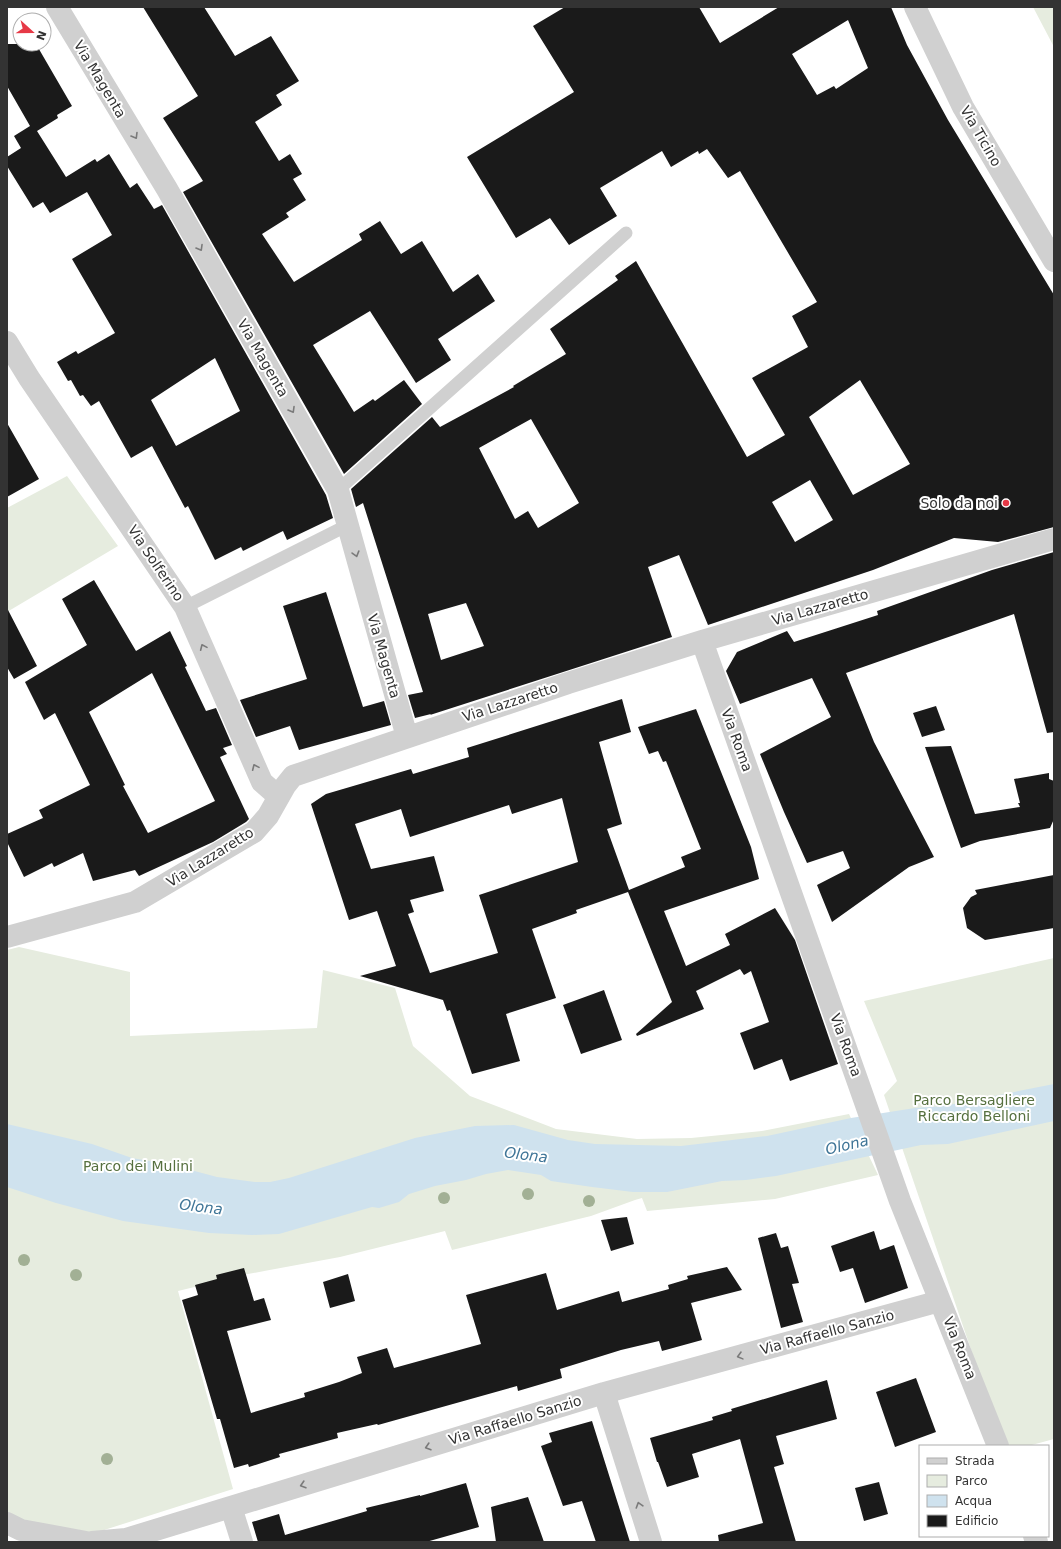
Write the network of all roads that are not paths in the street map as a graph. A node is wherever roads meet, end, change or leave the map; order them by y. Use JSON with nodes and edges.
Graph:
{"nodes":[{"id":1,"x":57,"y":7,"type":"edge"},
{"id":2,"x":915,"y":7,"type":"edge"},
{"id":3,"x":626,"y":233,"type":"dead end"},
{"id":4,"x":1054,"y":261,"type":"edge"},
{"id":5,"x":7,"y":342,"type":"edge"},
{"id":6,"x":338,"y":490,"type":"junction"},
{"id":7,"x":348,"y":526,"type":"junction"},
{"id":8,"x":1054,"y":539,"type":"edge"},
{"id":9,"x":185,"y":607,"type":"junction"},
{"id":10,"x":702,"y":641,"type":"junction"},
{"id":11,"x":407,"y":737,"type":"junction"},
{"id":12,"x":279,"y":797,"type":"junction"},
{"id":13,"x":7,"y":936,"type":"edge"},
{"id":14,"x":940,"y":1301,"type":"junction"},
{"id":15,"x":604,"y":1393,"type":"junction"},
{"id":16,"x":998,"y":1445,"type":"edge"},
{"id":17,"x":231,"y":1507,"type":"junction"},
{"id":18,"x":7,"y":1523,"type":"edge"},
{"id":19,"x":86,"y":1542,"type":"edge"},
{"id":20,"x":92,"y":1542,"type":"edge"},
{"id":21,"x":242,"y":1542,"type":"edge"},
{"id":22,"x":651,"y":1542,"type":"edge"}],
"edges":[{"from":1,"to":6,"type":"street","name":"Via Magenta","one_way":true},
{"from":2,"to":4,"type":"street","name":"Via Ticino"},
{"from":3,"to":6,"type":"lane"},
{"from":5,"to":9,"type":"street","name":"Via Solferino"},
{"from":6,"to":7,"type":"street","name":"Via Magenta"},
{"from":7,"to":9,"type":"lane"},
{"from":7,"to":11,"type":"street","name":"Via Magenta","one_way":true},
{"from":8,"to":10,"type":"street","name":"Via Lazzaretto"},
{"from":12,"to":9,"type":"street","name":"Via Solferino","one_way":true},
{"from":10,"to":11,"type":"street","name":"Via Lazzaretto"},
{"from":10,"to":14,"type":"street","name":"Via Roma"},
{"from":11,"to":12,"type":"street","name":"Via Lazzaretto"},
{"from":12,"to":13,"type":"street","name":"Via Lazzaretto"},
{"from":14,"to":15,"type":"street","name":"Via Raffaello Sanzio","one_way":true},
{"from":14,"to":16,"type":"street","name":"Via Roma"},
{"from":15,"to":17,"type":"street","name":"Via Raffaello Sanzio","one_way":true},
{"from":22,"to":15,"type":"street","one_way":true},
{"from":17,"to":20,"type":"street","name":"Via Raffaello Sanzio"},
{"from":17,"to":21,"type":"street"},
{"from":18,"to":19,"type":"street"}]}
